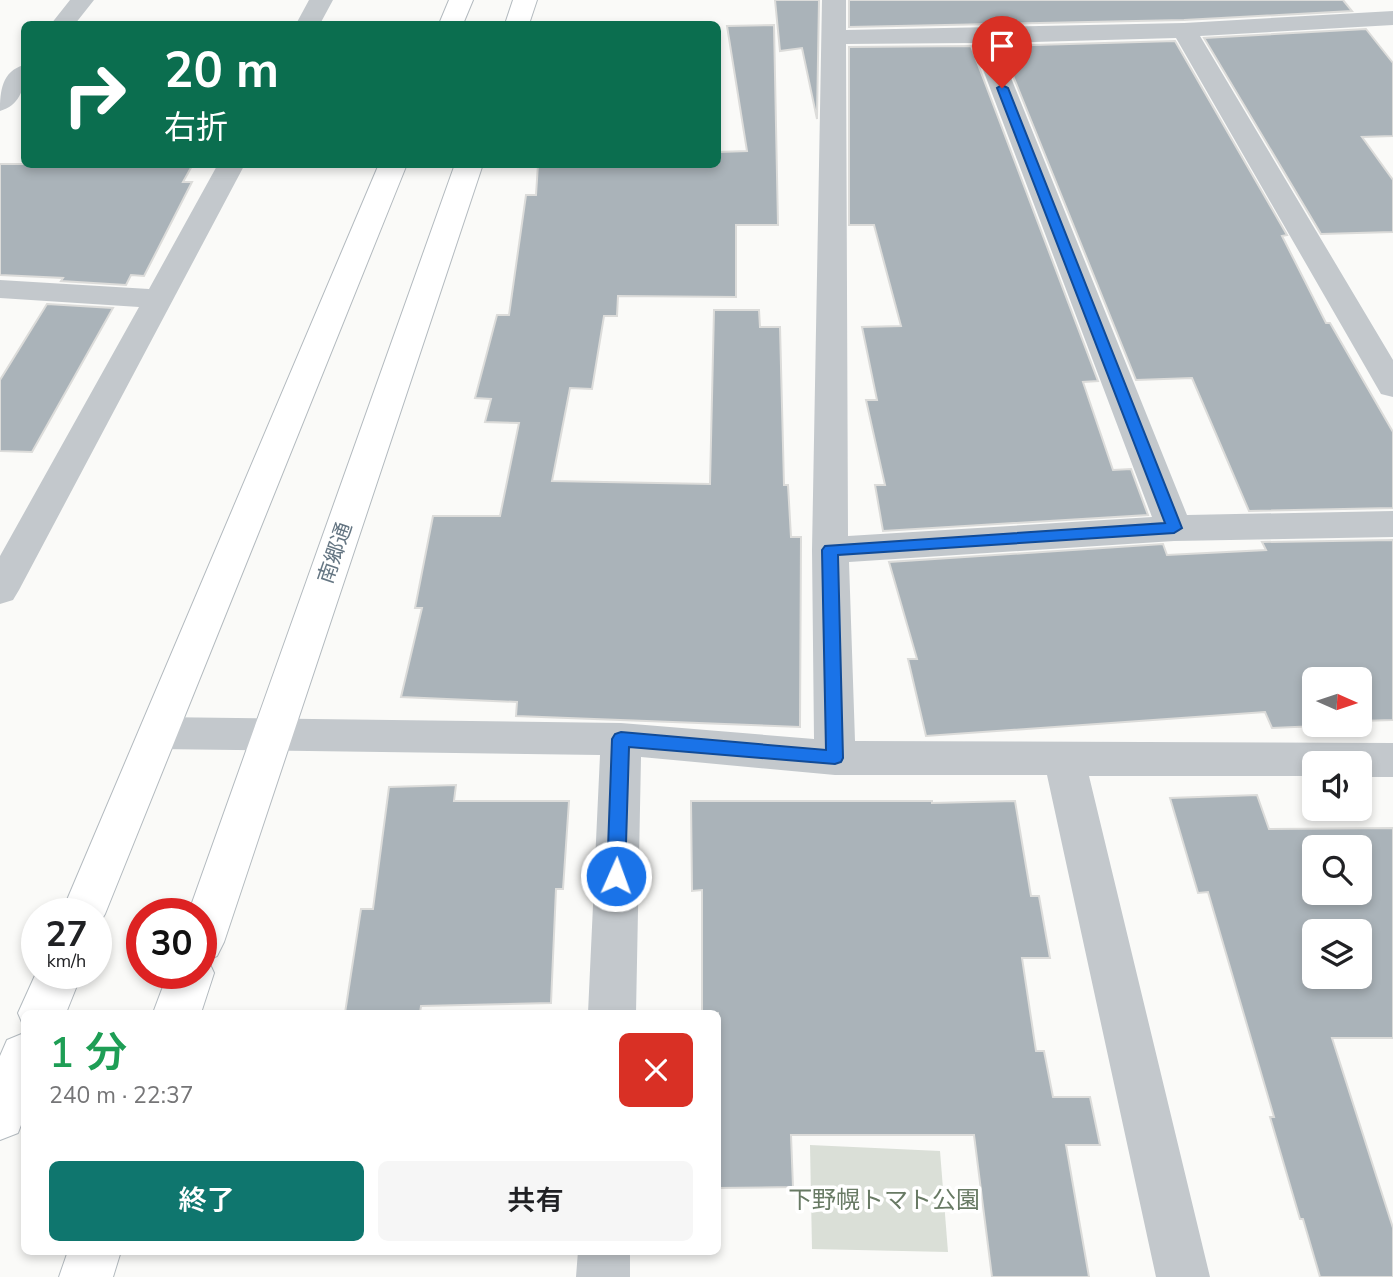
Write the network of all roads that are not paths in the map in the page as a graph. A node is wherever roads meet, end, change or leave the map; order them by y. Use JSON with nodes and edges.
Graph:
{"nodes":[{"id":1,"x":82,"y":0,"type":"edge"},
{"id":2,"x":321,"y":0,"type":"edge"},
{"id":3,"x":461,"y":0,"type":"edge"},
{"id":4,"x":525,"y":0,"type":"edge"},
{"id":5,"x":834,"y":0,"type":"edge"},
{"id":6,"x":1392,"y":20,"type":"edge"},
{"id":7,"x":65,"y":21,"type":"edge"},
{"id":8,"x":310,"y":21,"type":"edge"},
{"id":9,"x":452,"y":21,"type":"edge"},
{"id":10,"x":518,"y":21,"type":"edge"},
{"id":11,"x":1184,"y":30,"type":"junction"},
{"id":12,"x":982,"y":36,"type":"junction"},
{"id":13,"x":835,"y":37,"type":"junction"},
{"id":14,"x":21,"y":77,"type":"edge"},
{"id":15,"x":0,"y":103,"type":"edge"},
{"id":16,"x":230,"y":168,"type":"edge"},
{"id":17,"x":391,"y":168,"type":"edge"},
{"id":18,"x":468,"y":168,"type":"edge"},
{"id":19,"x":0,"y":289,"type":"edge"},
{"id":20,"x":159,"y":299,"type":"junction"},
{"id":21,"x":1393,"y":387,"type":"edge"},
{"id":22,"x":1393,"y":524,"type":"edge"},
{"id":23,"x":1174,"y":528,"type":"junction"},
{"id":24,"x":830,"y":550,"type":"junction"},
{"id":25,"x":0,"y":590,"type":"edge"},
{"id":26,"x":158,"y":733,"type":"junction"},
{"id":27,"x":272,"y":736,"type":"junction"},
{"id":28,"x":621,"y":739,"type":"junction"},
{"id":29,"x":1064,"y":757,"type":"junction"},
{"id":30,"x":835,"y":758,"type":"junction"},
{"id":31,"x":1393,"y":760,"type":"edge"},
{"id":32,"x":90,"y":898,"type":"edge"},
{"id":33,"x":216,"y":898,"type":"edge"},
{"id":34,"x":52,"y":989,"type":"edge"},
{"id":35,"x":185,"y":989,"type":"edge"},
{"id":36,"x":43,"y":1010,"type":"edge"},
{"id":37,"x":178,"y":1010,"type":"edge"},
{"id":38,"x":612,"y":1010,"type":"edge"},
{"id":39,"x":21,"y":1064,"type":"edge"},
{"id":40,"x":0,"y":1116,"type":"edge"},
{"id":41,"x":94,"y":1255,"type":"edge"},
{"id":42,"x":604,"y":1255,"type":"edge"},
{"id":43,"x":86,"y":1277,"type":"edge"},
{"id":44,"x":603,"y":1277,"type":"edge"},
{"id":45,"x":1183,"y":1277,"type":"edge"}],
"edges":[{"from":1,"to":7,"type":"street"},
{"from":2,"to":8,"type":"street"},
{"from":3,"to":9,"type":"street"},
{"from":4,"to":10,"type":"street"},
{"from":5,"to":13,"type":"street"},
{"from":6,"to":11,"type":"street"},
{"from":11,"to":12,"type":"street"},
{"from":11,"to":21,"type":"street"},
{"from":12,"to":13,"type":"street"},
{"from":12,"to":23,"type":"street"},
{"from":13,"to":24,"type":"street"},
{"from":14,"to":15,"type":"street"},
{"from":16,"to":20,"type":"street"},
{"from":17,"to":26,"type":"street"},
{"from":18,"to":27,"type":"street","name":"南郷通"},
{"from":19,"to":20,"type":"street"},
{"from":20,"to":25,"type":"street"},
{"from":22,"to":23,"type":"street"},
{"from":23,"to":24,"type":"street"},
{"from":24,"to":30,"type":"street"},
{"from":26,"to":27,"type":"street"},
{"from":26,"to":32,"type":"street"},
{"from":27,"to":28,"type":"street"},
{"from":27,"to":33,"type":"street","name":"南郷通"},
{"from":28,"to":30,"type":"street"},
{"from":28,"to":38,"type":"street"},
{"from":29,"to":30,"type":"street"},
{"from":29,"to":31,"type":"street"},
{"from":29,"to":45,"type":"street"},
{"from":34,"to":36,"type":"street"},
{"from":35,"to":37,"type":"street"},
{"from":39,"to":40,"type":"street"},
{"from":41,"to":43,"type":"street"},
{"from":42,"to":44,"type":"street"}]}
